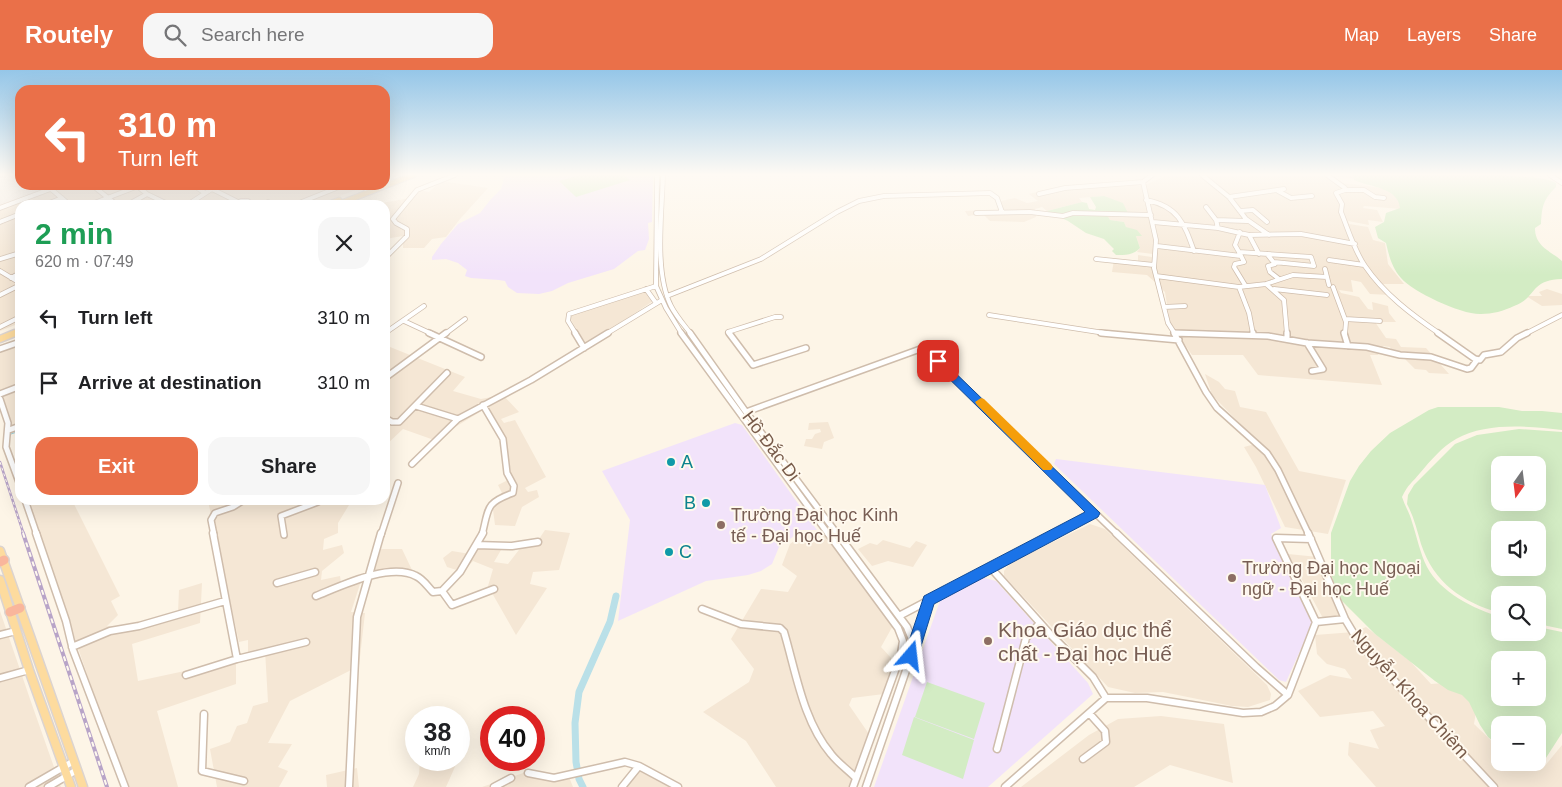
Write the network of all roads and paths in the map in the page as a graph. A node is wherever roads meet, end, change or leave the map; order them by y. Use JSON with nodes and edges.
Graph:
{"nodes":[{"id":1,"x":401,"y":208,"type":"edge"},
{"id":2,"x":656,"y":208,"type":"edge"},
{"id":3,"x":662,"y":208,"type":"edge"},
{"id":4,"x":844,"y":208,"type":"edge"},
{"id":5,"x":1001,"y":208,"type":"edge"},
{"id":6,"x":1149,"y":208,"type":"edge"},
{"id":7,"x":1170,"y":208,"type":"edge"},
{"id":8,"x":1207,"y":208,"type":"edge"},
{"id":9,"x":1238,"y":208,"type":"edge"},
{"id":10,"x":1341,"y":208,"type":"edge"},
{"id":11,"x":1240,"y":211,"type":"junction"},
{"id":12,"x":1002,"y":212,"type":"junction"},
{"id":13,"x":976,"y":213,"type":"dead end"},
{"id":14,"x":1151,"y":215,"type":"junction"},
{"id":15,"x":15,"y":216,"type":"edge"},
{"id":16,"x":1216,"y":220,"type":"junction"},
{"id":17,"x":1249,"y":221,"type":"junction"},
{"id":18,"x":0,"y":222,"type":"edge"},
{"id":19,"x":1153,"y":222,"type":"junction"},
{"id":20,"x":1267,"y":222,"type":"dead end"},
{"id":21,"x":1184,"y":225,"type":"junction"},
{"id":22,"x":1218,"y":228,"type":"junction"},
{"id":23,"x":1240,"y":232,"type":"junction"},
{"id":24,"x":1249,"y":234,"type":"junction"},
{"id":25,"x":1269,"y":235,"type":"junction"},
{"id":26,"x":1356,"y":244,"type":"junction"},
{"id":27,"x":1156,"y":246,"type":"junction"},
{"id":28,"x":1194,"y":251,"type":"junction"},
{"id":29,"x":390,"y":253,"type":"edge"},
{"id":30,"x":15,"y":254,"type":"edge"},
{"id":31,"x":1240,"y":254,"type":"junction"},
{"id":32,"x":1259,"y":254,"type":"junction"},
{"id":33,"x":1267,"y":254,"type":"junction"},
{"id":34,"x":0,"y":259,"type":"edge"},
{"id":35,"x":1096,"y":259,"type":"dead end"},
{"id":36,"x":1329,"y":260,"type":"dead end"},
{"id":37,"x":1274,"y":262,"type":"junction"},
{"id":38,"x":1154,"y":265,"type":"junction"},
{"id":39,"x":1364,"y":265,"type":"junction"},
{"id":40,"x":1325,"y":269,"type":"dead end"},
{"id":41,"x":0,"y":271,"type":"edge"},
{"id":42,"x":15,"y":276,"type":"edge"},
{"id":43,"x":1156,"y":276,"type":"junction"},
{"id":44,"x":1327,"y":277,"type":"junction"},
{"id":45,"x":11,"y":278,"type":"junction"},
{"id":46,"x":1279,"y":278,"type":"junction"},
{"id":47,"x":15,"y":281,"type":"edge"},
{"id":48,"x":1266,"y":284,"type":"junction"},
{"id":49,"x":1244,"y":285,"type":"junction"},
{"id":50,"x":15,"y":286,"type":"edge"},
{"id":51,"x":656,"y":286,"type":"junction"},
{"id":52,"x":1239,"y":287,"type":"junction"},
{"id":53,"x":646,"y":289,"type":"junction"},
{"id":54,"x":1274,"y":289,"type":"junction"},
{"id":55,"x":0,"y":294,"type":"edge"},
{"id":56,"x":1326,"y":295,"type":"dead end"},
{"id":57,"x":667,"y":296,"type":"junction"},
{"id":58,"x":659,"y":302,"type":"junction"},
{"id":59,"x":424,"y":306,"type":"dead end"},
{"id":60,"x":1185,"y":306,"type":"dead end"},
{"id":61,"x":1164,"y":307,"type":"junction"},
{"id":62,"x":1562,"y":314,"type":"edge"},
{"id":63,"x":989,"y":315,"type":"dead end"},
{"id":64,"x":781,"y":317,"type":"dead end"},
{"id":65,"x":465,"y":319,"type":"dead end"},
{"id":66,"x":1346,"y":319,"type":"junction"},
{"id":67,"x":15,"y":320,"type":"edge"},
{"id":68,"x":404,"y":320,"type":"junction"},
{"id":69,"x":1380,"y":321,"type":"dead end"},
{"id":70,"x":0,"y":327,"type":"edge"},
{"id":71,"x":15,"y":330,"type":"edge"},
{"id":72,"x":390,"y":330,"type":"edge"},
{"id":73,"x":15,"y":332,"type":"edge"},
{"id":74,"x":9,"y":333,"type":"junction"},
{"id":75,"x":1174,"y":333,"type":"junction"},
{"id":76,"x":0,"y":334,"type":"edge"},
{"id":77,"x":1253,"y":335,"type":"junction"},
{"id":78,"x":440,"y":338,"type":"junction"},
{"id":79,"x":1287,"y":338,"type":"junction"},
{"id":80,"x":0,"y":339,"type":"edge"},
{"id":81,"x":1179,"y":340,"type":"junction"},
{"id":82,"x":1307,"y":342,"type":"junction"},
{"id":83,"x":15,"y":344,"type":"edge"},
{"id":84,"x":1348,"y":346,"type":"junction"},
{"id":85,"x":584,"y":348,"type":"junction"},
{"id":86,"x":806,"y":348,"type":"dead end"},
{"id":87,"x":0,"y":349,"type":"edge"},
{"id":88,"x":481,"y":358,"type":"dead end"},
{"id":89,"x":1477,"y":360,"type":"junction"},
{"id":90,"x":1312,"y":371,"type":"dead end"},
{"id":91,"x":447,"y":373,"type":"dead end"},
{"id":92,"x":390,"y":374,"type":"edge"},
{"id":93,"x":15,"y":388,"type":"edge"},
{"id":94,"x":0,"y":394,"type":"edge"},
{"id":95,"x":0,"y":399,"type":"edge"},
{"id":96,"x":483,"y":404,"type":"junction"},
{"id":97,"x":416,"y":406,"type":"junction"},
{"id":98,"x":746,"y":412,"type":"junction"},
{"id":99,"x":458,"y":419,"type":"junction"},
{"id":100,"x":390,"y":421,"type":"edge"},
{"id":101,"x":15,"y":428,"type":"edge"},
{"id":102,"x":8,"y":431,"type":"junction"},
{"id":103,"x":412,"y":464,"type":"dead end"},
{"id":104,"x":15,"y":470,"type":"edge"},
{"id":105,"x":398,"y":483,"type":"dead end"},
{"id":106,"x":27,"y":505,"type":"edge"},
{"id":107,"x":236,"y":505,"type":"edge"},
{"id":108,"x":310,"y":505,"type":"edge"},
{"id":109,"x":1094,"y":513,"type":"junction"},
{"id":110,"x":825,"y":516,"type":"junction"},
{"id":111,"x":818,"y":519,"type":"junction"},
{"id":112,"x":284,"y":535,"type":"dead end"},
{"id":113,"x":1311,"y":539,"type":"junction"},
{"id":114,"x":538,"y":542,"type":"dead end"},
{"id":115,"x":476,"y":545,"type":"junction"},
{"id":116,"x":0,"y":551,"type":"edge"},
{"id":117,"x":2,"y":561,"type":"edge"},
{"id":118,"x":990,"y":567,"type":"junction"},
{"id":119,"x":315,"y":572,"type":"dead end"},
{"id":120,"x":369,"y":575,"type":"junction"},
{"id":121,"x":0,"y":580,"type":"edge"},
{"id":122,"x":277,"y":583,"type":"dead end"},
{"id":123,"x":494,"y":590,"type":"dead end"},
{"id":124,"x":442,"y":591,"type":"junction"},
{"id":125,"x":316,"y":596,"type":"dead end"},
{"id":126,"x":886,"y":598,"type":"junction"},
{"id":127,"x":929,"y":600,"type":"junction"},
{"id":128,"x":225,"y":601,"type":"junction"},
{"id":129,"x":879,"y":602,"type":"junction"},
{"id":130,"x":20,"y":608,"type":"junction"},
{"id":131,"x":702,"y":609,"type":"dead end"},
{"id":132,"x":10,"y":612,"type":"junction"},
{"id":133,"x":899,"y":616,"type":"junction"},
{"id":134,"x":1345,"y":619,"type":"junction"},
{"id":135,"x":1316,"y":622,"type":"junction"},
{"id":136,"x":1040,"y":623,"type":"junction"},
{"id":137,"x":16,"y":631,"type":"junction"},
{"id":138,"x":0,"y":635,"type":"edge"},
{"id":139,"x":912,"y":639,"type":"junction"},
{"id":140,"x":903,"y":641,"type":"junction"},
{"id":141,"x":306,"y":642,"type":"dead end"},
{"id":142,"x":72,"y":647,"type":"junction"},
{"id":143,"x":911,"y":656,"type":"junction"},
{"id":144,"x":237,"y":659,"type":"junction"},
{"id":145,"x":29,"y":670,"type":"junction"},
{"id":146,"x":186,"y":675,"type":"dead end"},
{"id":147,"x":0,"y":678,"type":"edge"},
{"id":148,"x":1288,"y":695,"type":"junction"},
{"id":149,"x":1106,"y":698,"type":"junction"},
{"id":150,"x":1089,"y":713,"type":"junction"},
{"id":151,"x":204,"y":714,"type":"dead end"},
{"id":152,"x":997,"y":749,"type":"dead end"},
{"id":153,"x":1083,"y":759,"type":"dead end"},
{"id":154,"x":74,"y":760,"type":"junction"},
{"id":155,"x":64,"y":766,"type":"junction"},
{"id":156,"x":639,"y":766,"type":"junction"},
{"id":157,"x":77,"y":770,"type":"junction"},
{"id":158,"x":528,"y":773,"type":"dead end"},
{"id":159,"x":67,"y":776,"type":"junction"},
{"id":160,"x":511,"y":778,"type":"dead end"},
{"id":161,"x":856,"y":778,"type":"junction"},
{"id":162,"x":244,"y":781,"type":"dead end"},
{"id":163,"x":29,"y":787,"type":"edge"},
{"id":164,"x":48,"y":787,"type":"edge"},
{"id":165,"x":71,"y":787,"type":"edge"},
{"id":166,"x":83,"y":787,"type":"edge"},
{"id":167,"x":125,"y":787,"type":"edge"},
{"id":168,"x":349,"y":787,"type":"edge"},
{"id":169,"x":494,"y":787,"type":"edge"},
{"id":170,"x":622,"y":787,"type":"edge"},
{"id":171,"x":678,"y":787,"type":"edge"},
{"id":172,"x":853,"y":787,"type":"edge"},
{"id":173,"x":866,"y":787,"type":"edge"},
{"id":174,"x":1005,"y":787,"type":"edge"},
{"id":175,"x":1494,"y":787,"type":"edge"}],
"edges":[{"from":1,"to":29,"type":"street"},
{"from":2,"to":51,"type":"street","name":"Hồ Đắc Di"},
{"from":3,"to":57,"type":"street","name":"Hồ Đắc Di"},
{"from":4,"to":57,"type":"street"},
{"from":5,"to":12,"type":"street"},
{"from":6,"to":14,"type":"street","name":"Nguyễn Khoa Chiêm"},
{"from":7,"to":21,"type":"street"},
{"from":8,"to":16,"type":"street"},
{"from":9,"to":11,"type":"street"},
{"from":10,"to":26,"type":"street"},
{"from":11,"to":17,"type":"street"},
{"from":11,"to":20,"type":"street"},
{"from":12,"to":13,"type":"street"},
{"from":12,"to":14,"type":"street"},
{"from":14,"to":19,"type":"street","name":"Nguyễn Khoa Chiêm"},
{"from":15,"to":18,"type":"street"},
{"from":16,"to":17,"type":"street"},
{"from":16,"to":22,"type":"street"},
{"from":17,"to":25,"type":"street"},
{"from":19,"to":21,"type":"street"},
{"from":19,"to":27,"type":"street","name":"Nguyễn Khoa Chiêm"},
{"from":21,"to":22,"type":"street"},
{"from":21,"to":28,"type":"street"},
{"from":22,"to":23,"type":"street"},
{"from":23,"to":24,"type":"street"},
{"from":23,"to":31,"type":"street"},
{"from":24,"to":25,"type":"street"},
{"from":24,"to":32,"type":"street"},
{"from":25,"to":26,"type":"street"},
{"from":26,"to":39,"type":"street"},
{"from":27,"to":28,"type":"street"},
{"from":27,"to":38,"type":"street","name":"Nguyễn Khoa Chiêm"},
{"from":28,"to":31,"type":"street"},
{"from":30,"to":34,"type":"street"},
{"from":31,"to":32,"type":"street"},
{"from":31,"to":49,"type":"street"},
{"from":32,"to":33,"type":"street"},
{"from":33,"to":37,"type":"street"},
{"from":33,"to":37,"type":"street"},
{"from":35,"to":38,"type":"street"},
{"from":36,"to":39,"type":"street"},
{"from":37,"to":46,"type":"street"},
{"from":38,"to":43,"type":"street","name":"Nguyễn Khoa Chiêm"},
{"from":39,"to":89,"type":"street"},
{"from":40,"to":44,"type":"street"},
{"from":41,"to":45,"type":"street"},
{"from":42,"to":45,"type":"street"},
{"from":43,"to":52,"type":"street"},
{"from":43,"to":61,"type":"street","name":"Nguyễn Khoa Chiêm"},
{"from":44,"to":46,"type":"street"},
{"from":44,"to":66,"type":"street"},
{"from":45,"to":47,"type":"street"},
{"from":46,"to":48,"type":"street"},
{"from":48,"to":49,"type":"street"},
{"from":48,"to":54,"type":"street"},
{"from":49,"to":52,"type":"street"},
{"from":50,"to":55,"type":"street"},
{"from":51,"to":53,"type":"street"},
{"from":51,"to":58,"type":"street","name":"Hồ Đắc Di"},
{"from":52,"to":77,"type":"street"},
{"from":53,"to":58,"type":"street"},
{"from":53,"to":85,"type":"street"},
{"from":54,"to":56,"type":"street"},
{"from":54,"to":79,"type":"street"},
{"from":57,"to":98,"type":"street","name":"Hồ Đắc Di"},
{"from":58,"to":85,"type":"street"},
{"from":58,"to":111,"type":"street","name":"Hồ Đắc Di"},
{"from":59,"to":68,"type":"street"},
{"from":60,"to":61,"type":"street"},
{"from":61,"to":75,"type":"street","name":"Nguyễn Khoa Chiêm"},
{"from":62,"to":89,"type":"street"},
{"from":63,"to":81,"type":"street"},
{"from":64,"to":86,"type":"street"},
{"from":65,"to":78,"type":"street"},
{"from":66,"to":69,"type":"street"},
{"from":66,"to":84,"type":"street"},
{"from":67,"to":70,"type":"street"},
{"from":68,"to":72,"type":"street"},
{"from":68,"to":78,"type":"street"},
{"from":71,"to":74,"type":"main road"},
{"from":73,"to":74,"type":"main road"},
{"from":74,"to":76,"type":"main road"},
{"from":74,"to":80,"type":"main road"},
{"from":75,"to":77,"type":"street"},
{"from":75,"to":81,"type":"street","name":"Nguyễn Khoa Chiêm"},
{"from":77,"to":79,"type":"street"},
{"from":78,"to":88,"type":"street"},
{"from":78,"to":92,"type":"street"},
{"from":79,"to":82,"type":"street"},
{"from":81,"to":113,"type":"street","name":"Nguyễn Khoa Chiêm"},
{"from":82,"to":84,"type":"street"},
{"from":82,"to":90,"type":"street"},
{"from":83,"to":87,"type":"street"},
{"from":84,"to":89,"type":"street"},
{"from":85,"to":96,"type":"street"},
{"from":91,"to":97,"type":"street"},
{"from":93,"to":94,"type":"street"},
{"from":95,"to":102,"type":"street"},
{"from":96,"to":99,"type":"street"},
{"from":96,"to":115,"type":"street"},
{"from":97,"to":99,"type":"street"},
{"from":97,"to":100,"type":"street"},
{"from":98,"to":109,"type":"street"},
{"from":98,"to":110,"type":"street","name":"Hồ Đắc Di"},
{"from":99,"to":103,"type":"street"},
{"from":101,"to":102,"type":"street"},
{"from":102,"to":104,"type":"street"},
{"from":105,"to":120,"type":"street"},
{"from":106,"to":142,"type":"street"},
{"from":107,"to":128,"type":"street"},
{"from":108,"to":112,"type":"street"},
{"from":109,"to":118,"type":"street"},
{"from":109,"to":148,"type":"street"},
{"from":110,"to":111,"type":"street"},
{"from":110,"to":126,"type":"street","name":"Hồ Đắc Di"},
{"from":111,"to":129,"type":"street","name":"Hồ Đắc Di"},
{"from":113,"to":134,"type":"street","name":"Nguyễn Khoa Chiêm"},
{"from":113,"to":135,"type":"street"},
{"from":114,"to":115,"type":"street"},
{"from":115,"to":124,"type":"street"},
{"from":116,"to":117,"type":"main road"},
{"from":117,"to":130,"type":"main road"},
{"from":118,"to":127,"type":"street"},
{"from":118,"to":136,"type":"street"},
{"from":119,"to":122,"type":"street"},
{"from":120,"to":124,"type":"street"},
{"from":120,"to":125,"type":"street"},
{"from":120,"to":168,"type":"street"},
{"from":121,"to":132,"type":"main road"},
{"from":123,"to":124,"type":"street"},
{"from":126,"to":129,"type":"street"},
{"from":126,"to":133,"type":"street","name":"Hồ Đắc Di"},
{"from":127,"to":133,"type":"street"},
{"from":127,"to":143,"type":"street"},
{"from":128,"to":142,"type":"street"},
{"from":128,"to":144,"type":"street"},
{"from":129,"to":140,"type":"street","name":"Hồ Đắc Di"},
{"from":130,"to":132,"type":"highway"},
{"from":130,"to":154,"type":"main road"},
{"from":131,"to":161,"type":"street"},
{"from":132,"to":137,"type":"main road"},
{"from":133,"to":139,"type":"street","name":"Hồ Đắc Di"},
{"from":134,"to":135,"type":"street"},
{"from":134,"to":175,"type":"street","name":"Nguyễn Khoa Chiêm"},
{"from":135,"to":148,"type":"street"},
{"from":136,"to":149,"type":"street"},
{"from":136,"to":152,"type":"street"},
{"from":137,"to":138,"type":"street"},
{"from":137,"to":145,"type":"main road"},
{"from":139,"to":140,"type":"street"},
{"from":139,"to":143,"type":"street"},
{"from":140,"to":161,"type":"street"},
{"from":141,"to":144,"type":"street"},
{"from":142,"to":167,"type":"street"},
{"from":143,"to":173,"type":"street"},
{"from":144,"to":146,"type":"street"},
{"from":145,"to":147,"type":"street"},
{"from":145,"to":155,"type":"main road"},
{"from":148,"to":149,"type":"street"},
{"from":149,"to":150,"type":"street"},
{"from":150,"to":153,"type":"street"},
{"from":150,"to":174,"type":"street"},
{"from":151,"to":162,"type":"street"},
{"from":154,"to":155,"type":"street"},
{"from":154,"to":157,"type":"main road"},
{"from":155,"to":159,"type":"main road"},
{"from":155,"to":163,"type":"street"},
{"from":156,"to":158,"type":"street"},
{"from":156,"to":170,"type":"street"},
{"from":156,"to":171,"type":"street"},
{"from":157,"to":159,"type":"street"},
{"from":157,"to":166,"type":"main road"},
{"from":159,"to":164,"type":"street"},
{"from":159,"to":165,"type":"main road"},
{"from":160,"to":169,"type":"street"},
{"from":161,"to":172,"type":"street"}]}
